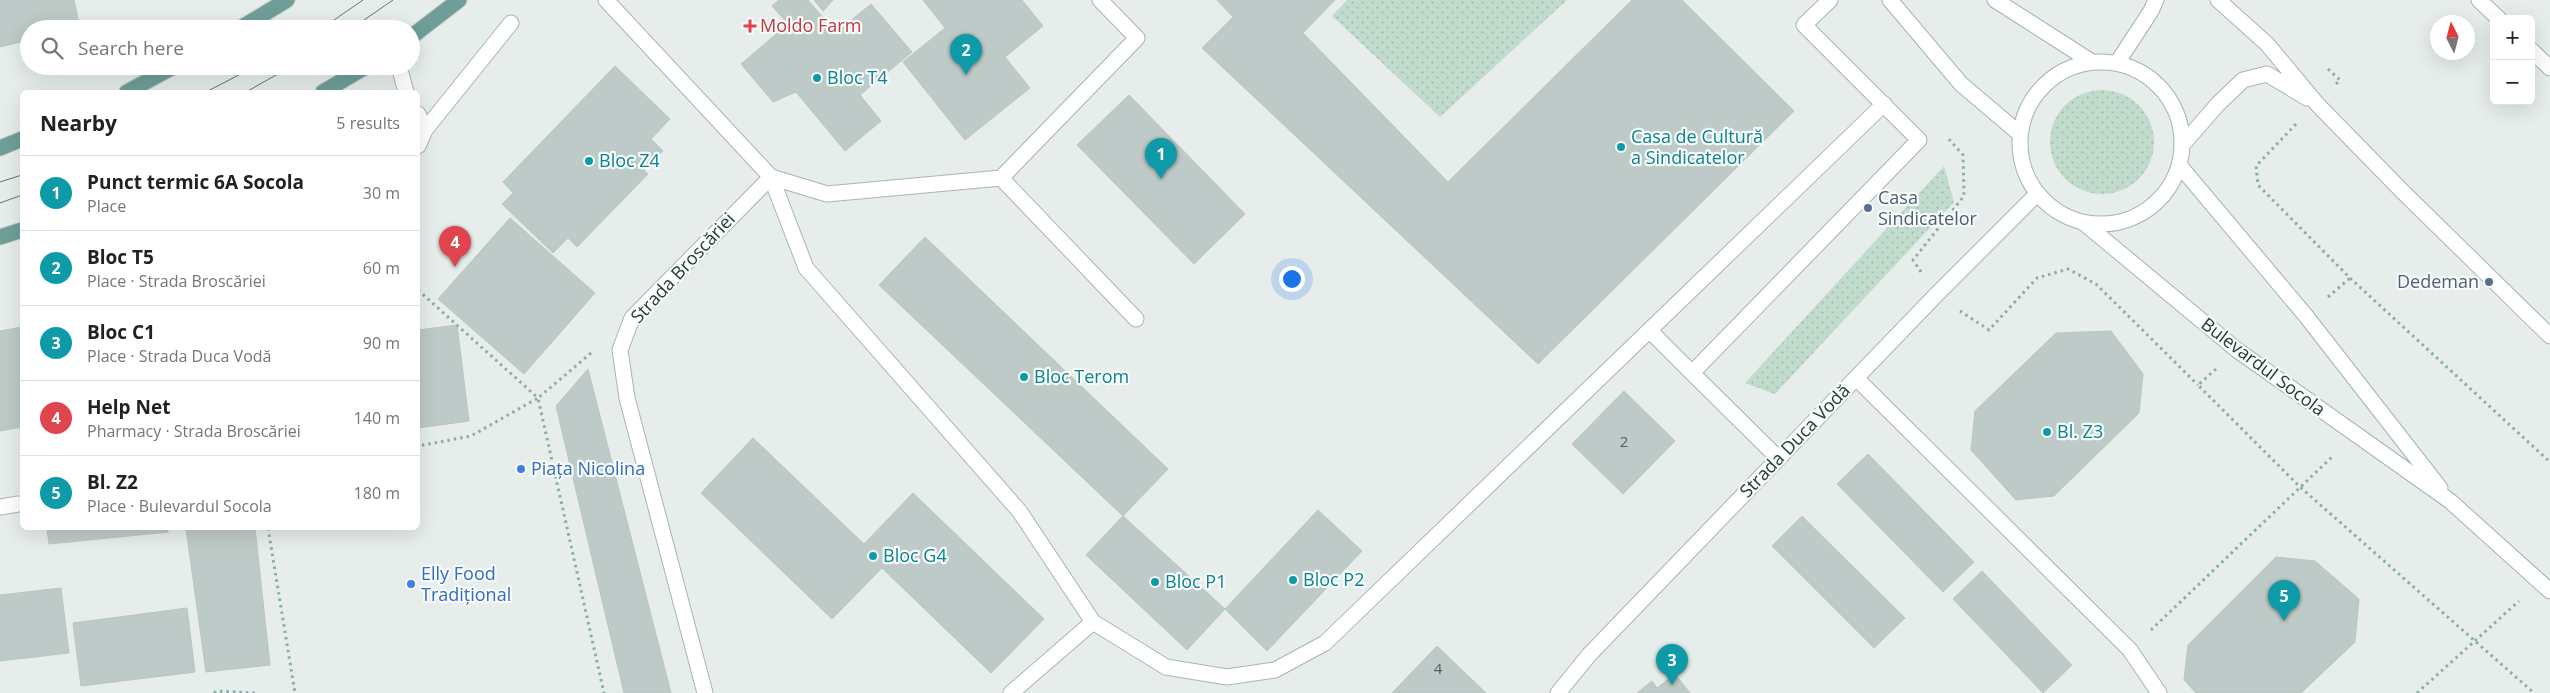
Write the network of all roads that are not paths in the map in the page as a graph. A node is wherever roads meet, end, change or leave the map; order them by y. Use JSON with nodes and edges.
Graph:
{"nodes":[{"id":1,"x":287,"y":0,"type":"edge"},
{"id":2,"x":459,"y":0,"type":"edge"},
{"id":3,"x":606,"y":0,"type":"edge"},
{"id":4,"x":1100,"y":0,"type":"edge"},
{"id":5,"x":1830,"y":0,"type":"edge"},
{"id":6,"x":1890,"y":0,"type":"edge"},
{"id":7,"x":1995,"y":0,"type":"edge"},
{"id":8,"x":2156,"y":0,"type":"edge"},
{"id":9,"x":2218,"y":0,"type":"edge"},
{"id":10,"x":2480,"y":0,"type":"edge"},
{"id":11,"x":2495,"y":15,"type":"edge"},
{"id":12,"x":254,"y":20,"type":"edge"},
{"id":13,"x":510,"y":23,"type":"dead end"},
{"id":14,"x":420,"y":30,"type":"edge"},
{"id":15,"x":2535,"y":54,"type":"edge"},
{"id":16,"x":2092,"y":62,"type":"junction"},
{"id":17,"x":2117,"y":63,"type":"junction"},
{"id":18,"x":2550,"y":68,"type":"edge"},
{"id":19,"x":158,"y":75,"type":"edge"},
{"id":20,"x":352,"y":75,"type":"edge"},
{"id":21,"x":401,"y":75,"type":"edge"},
{"id":22,"x":131,"y":90,"type":"edge"},
{"id":23,"x":326,"y":90,"type":"edge"},
{"id":24,"x":404,"y":90,"type":"edge"},
{"id":25,"x":1884,"y":104,"type":"junction"},
{"id":26,"x":2317,"y":104,"type":"junction"},
{"id":27,"x":420,"y":119,"type":"edge"},
{"id":28,"x":425,"y":130,"type":"junction"},
{"id":29,"x":2020,"y":134,"type":"junction"},
{"id":30,"x":20,"y":140,"type":"edge"},
{"id":31,"x":420,"y":141,"type":"edge"},
{"id":32,"x":2183,"y":144,"type":"junction"},
{"id":33,"x":0,"y":148,"type":"edge"},
{"id":34,"x":2180,"y":166,"type":"junction"},
{"id":35,"x":771,"y":178,"type":"junction"},
{"id":36,"x":1001,"y":178,"type":"junction"},
{"id":37,"x":2037,"y":194,"type":"junction"},
{"id":38,"x":2084,"y":223,"type":"junction"},
{"id":39,"x":20,"y":231,"type":"edge"},
{"id":40,"x":0,"y":237,"type":"edge"},
{"id":41,"x":1136,"y":319,"type":"dead end"},
{"id":42,"x":1650,"y":331,"type":"junction"},
{"id":43,"x":2550,"y":336,"type":"edge"},
{"id":44,"x":1692,"y":373,"type":"junction"},
{"id":45,"x":1856,"y":378,"type":"junction"},
{"id":46,"x":1778,"y":458,"type":"junction"},
{"id":47,"x":2450,"y":502,"type":"junction"},
{"id":48,"x":18,"y":504,"type":"dead end"},
{"id":49,"x":0,"y":507,"type":"edge"},
{"id":50,"x":2545,"y":587,"type":"edge"},
{"id":51,"x":1093,"y":622,"type":"junction"},
{"id":52,"x":1568,"y":687,"type":"edge"},
{"id":53,"x":705,"y":693,"type":"edge"},
{"id":54,"x":1011,"y":693,"type":"edge"},
{"id":55,"x":1558,"y":693,"type":"edge"},
{"id":56,"x":2159,"y":693,"type":"edge"}],
"edges":[{"from":1,"to":12,"type":"main road"},
{"from":2,"to":14,"type":"main road"},
{"from":3,"to":35,"type":"main road"},
{"from":4,"to":36,"type":"main road"},
{"from":5,"to":25,"type":"main road"},
{"from":6,"to":29,"type":"main road"},
{"from":7,"to":16,"type":"main road"},
{"from":8,"to":17,"type":"main road"},
{"from":9,"to":26,"type":"main road"},
{"from":10,"to":11,"type":"main road"},
{"from":13,"to":28,"type":"main road"},
{"from":15,"to":18,"type":"main road"},
{"from":16,"to":17,"type":"main road"},
{"from":16,"to":29,"type":"main road"},
{"from":17,"to":32,"type":"main road"},
{"from":19,"to":22,"type":"main road"},
{"from":20,"to":23,"type":"main road"},
{"from":21,"to":24,"type":"main road"},
{"from":25,"to":42,"type":"main road"},
{"from":25,"to":44,"type":"main road"},
{"from":26,"to":32,"type":"main road"},
{"from":26,"to":43,"type":"main road"},
{"from":27,"to":28,"type":"main road"},
{"from":28,"to":31,"type":"main road"},
{"from":29,"to":37,"type":"main road"},
{"from":30,"to":33,"type":"main road"},
{"from":32,"to":34,"type":"main road"},
{"from":34,"to":38,"type":"main road"},
{"from":34,"to":47,"type":"main road","name":"Bulevardul Socola"},
{"from":35,"to":36,"type":"main road"},
{"from":35,"to":51,"type":"main road"},
{"from":35,"to":53,"type":"main road","name":"Strada Broscăriei"},
{"from":36,"to":41,"type":"main road"},
{"from":37,"to":38,"type":"main road"},
{"from":37,"to":45,"type":"main road","name":"Strada Duca Vodă"},
{"from":38,"to":47,"type":"main road","name":"Bulevardul Socola"},
{"from":39,"to":40,"type":"main road"},
{"from":42,"to":44,"type":"main road"},
{"from":42,"to":51,"type":"main road"},
{"from":44,"to":46,"type":"main road"},
{"from":45,"to":46,"type":"main road","name":"Strada Duca Vodă"},
{"from":45,"to":56,"type":"main road"},
{"from":46,"to":52,"type":"main road","name":"Strada Duca Vodă"},
{"from":47,"to":50,"type":"main road","name":"Bulevardul Socola"},
{"from":48,"to":49,"type":"main road"},
{"from":51,"to":54,"type":"main road"},
{"from":52,"to":55,"type":"main road","name":"Strada Duca Vodă"}]}
